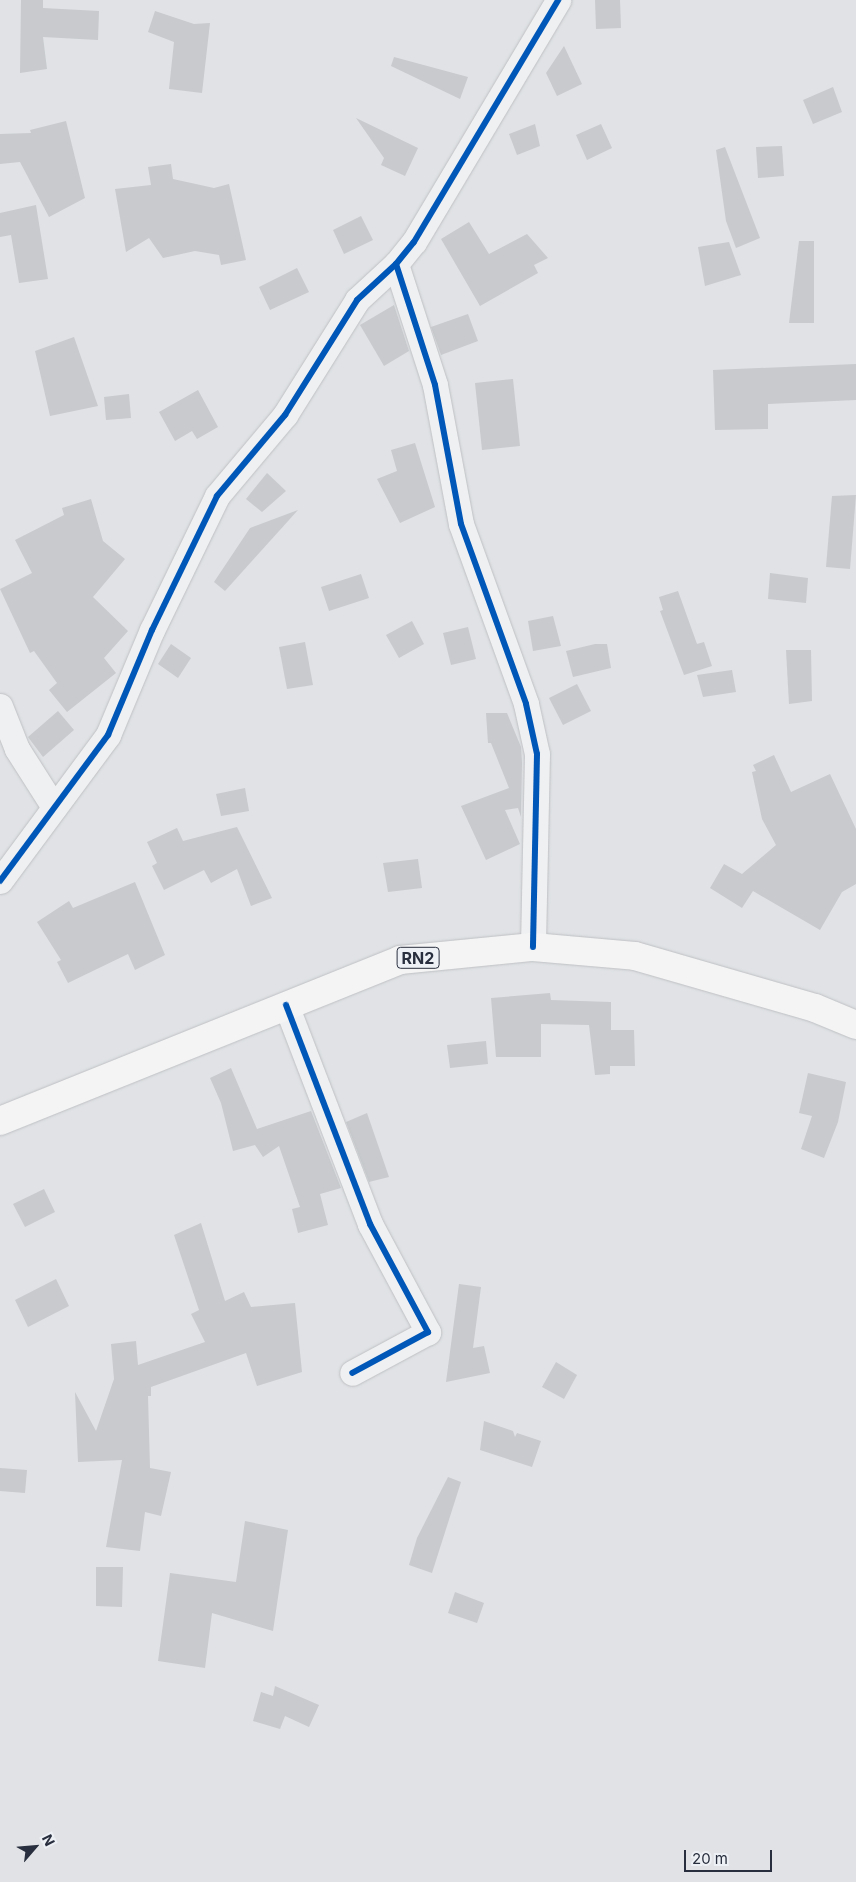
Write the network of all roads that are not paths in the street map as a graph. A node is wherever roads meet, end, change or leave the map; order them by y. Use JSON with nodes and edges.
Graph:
{"nodes":[{"id":1,"x":558,"y":0,"type":"edge"},
{"id":2,"x":396,"y":264,"type":"junction"},
{"id":3,"x":0,"y":706,"type":"edge"},
{"id":4,"x":54,"y":807,"type":"junction"},
{"id":5,"x":0,"y":881,"type":"edge"},
{"id":6,"x":533,"y":947,"type":"junction"},
{"id":7,"x":286,"y":1005,"type":"junction"},
{"id":8,"x":856,"y":1025,"type":"edge"},
{"id":9,"x":0,"y":1121,"type":"edge"},
{"id":10,"x":352,"y":1373,"type":"dead end"}],
"edges":[{"from":1,"to":2,"type":"street"},
{"from":2,"to":4,"type":"street"},
{"from":2,"to":6,"type":"street"},
{"from":3,"to":4,"type":"street"},
{"from":4,"to":5,"type":"street"},
{"from":6,"to":7,"type":"highway","number":"RN2"},
{"from":6,"to":8,"type":"highway","number":"RN2"},
{"from":7,"to":9,"type":"highway","number":"RN2"},
{"from":7,"to":10,"type":"street"}]}
